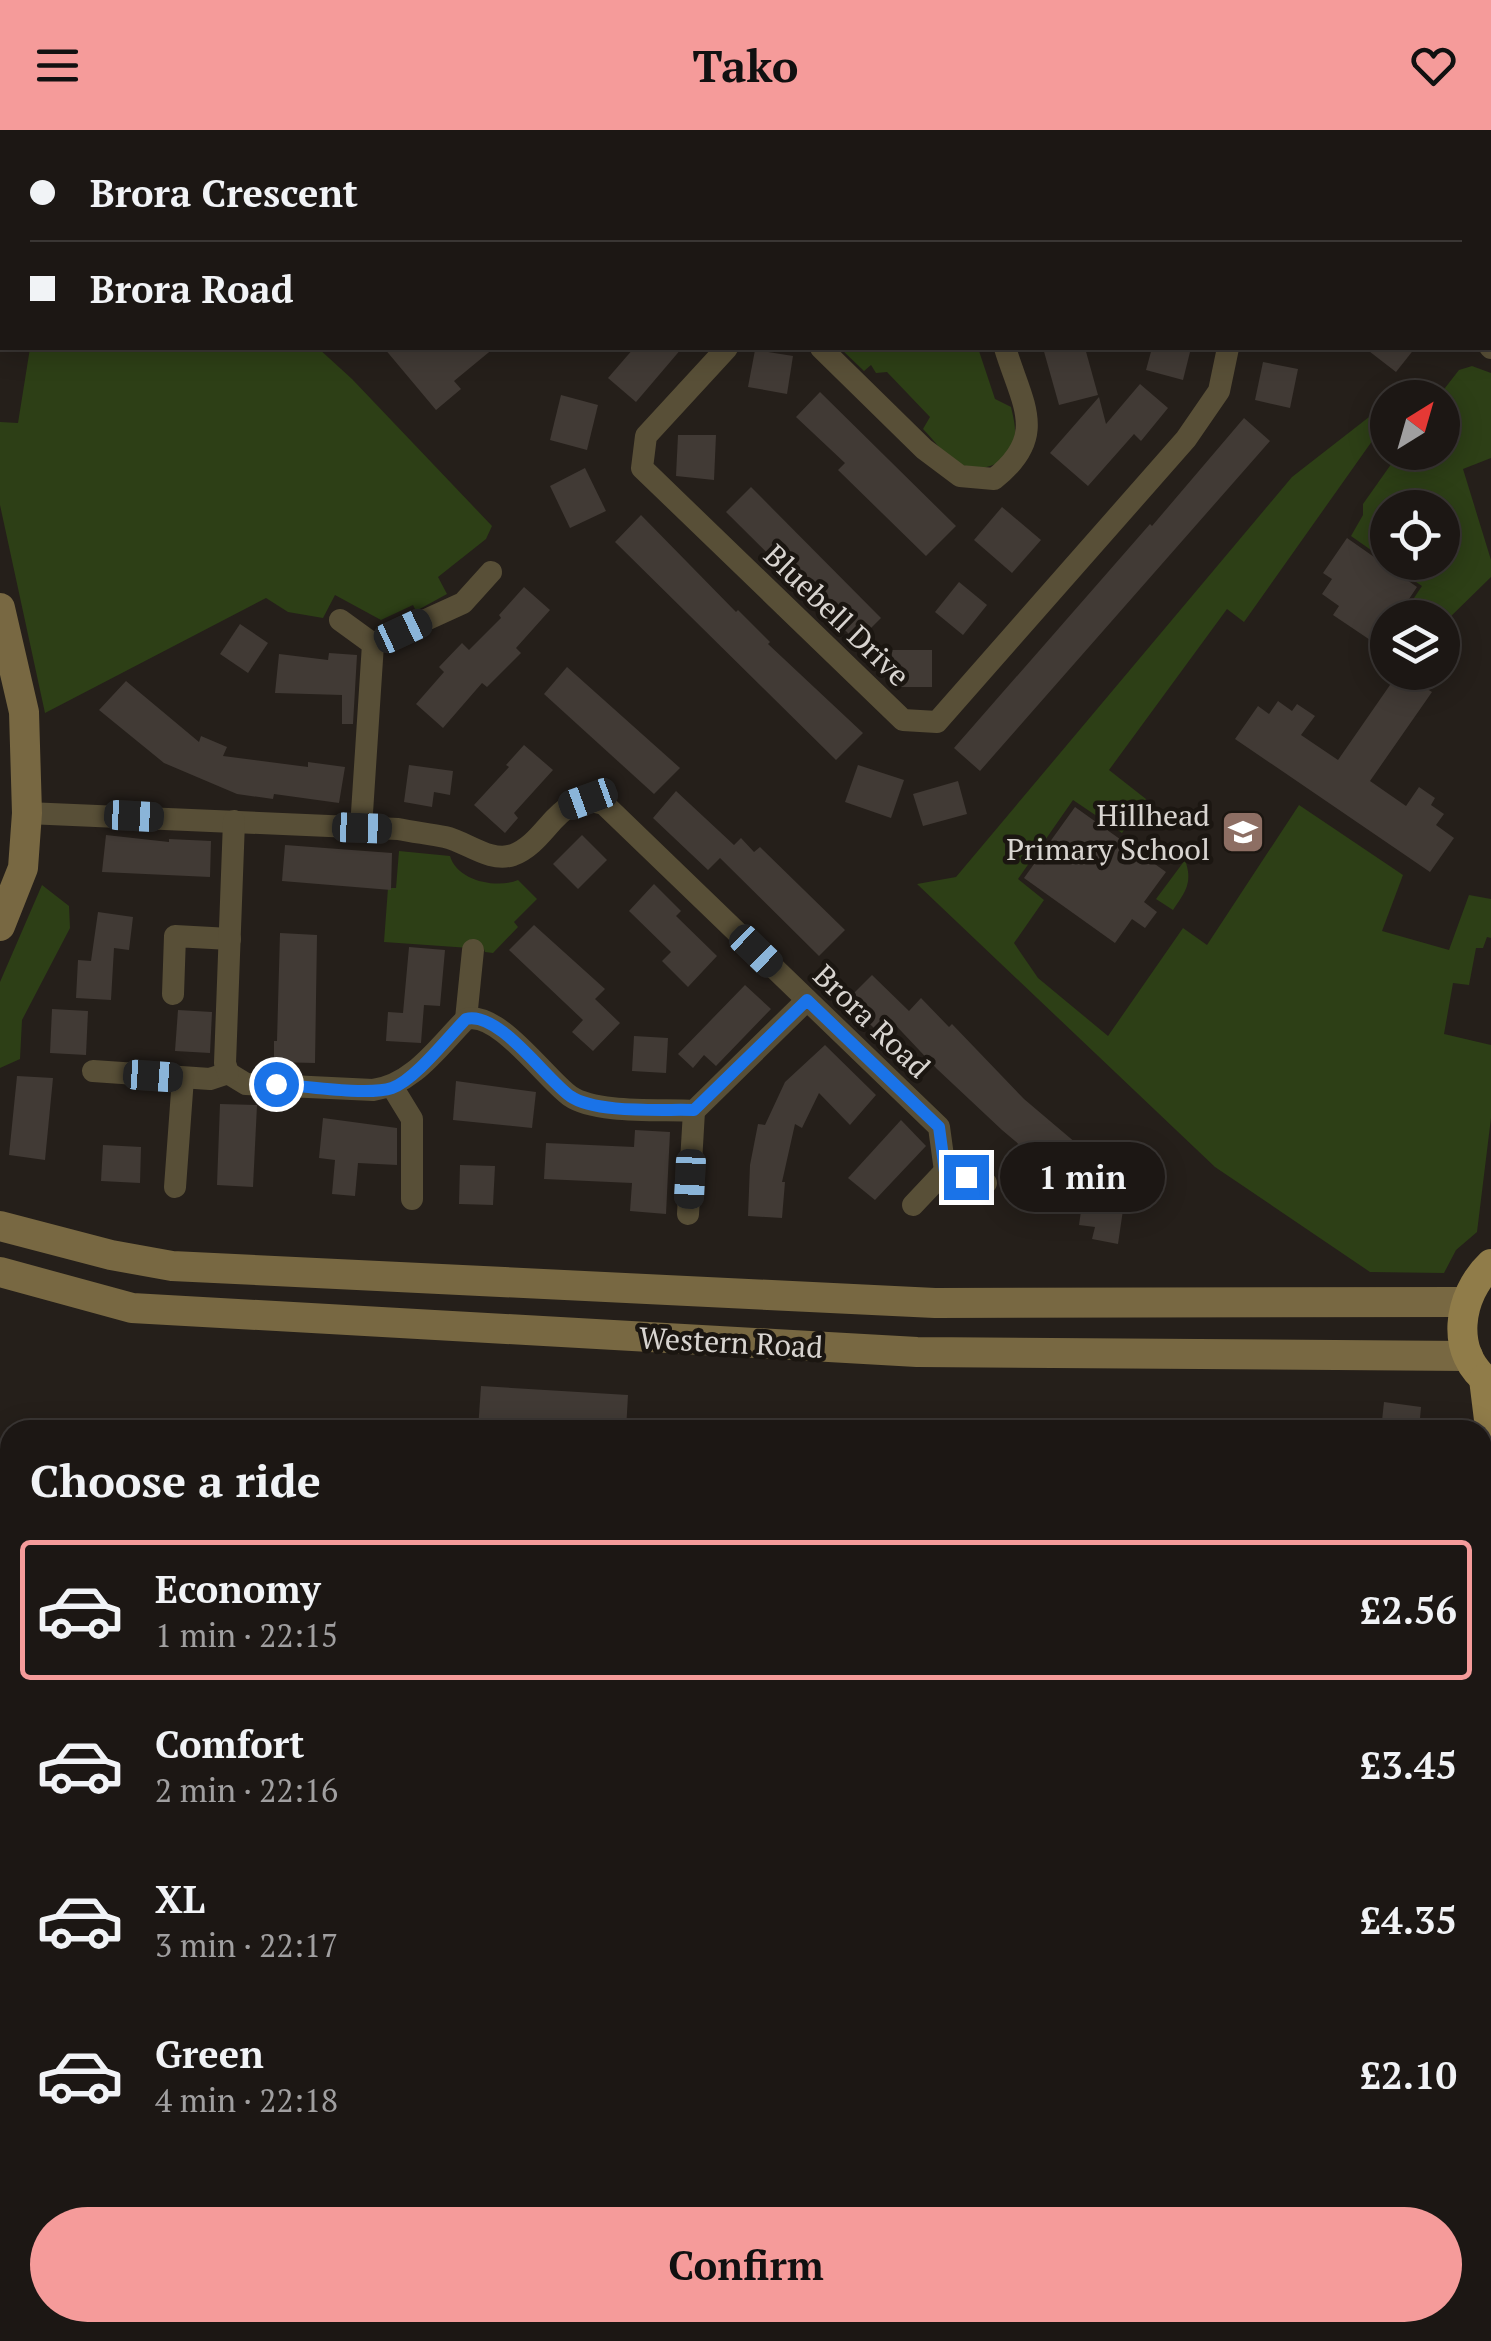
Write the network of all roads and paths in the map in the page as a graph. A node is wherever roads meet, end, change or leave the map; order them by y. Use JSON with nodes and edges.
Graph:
{"nodes":[{"id":1,"x":725,"y":350,"type":"edge"},
{"id":2,"x":823,"y":350,"type":"edge"},
{"id":3,"x":1006,"y":350,"type":"edge"},
{"id":4,"x":1228,"y":350,"type":"edge"},
{"id":5,"x":491,"y":572,"type":"dead end"},
{"id":6,"x":0,"y":608,"type":"edge"},
{"id":7,"x":340,"y":620,"type":"dead end"},
{"id":8,"x":373,"y":644,"type":"junction"},
{"id":9,"x":27,"y":813,"type":"junction"},
{"id":10,"x":234,"y":822,"type":"junction"},
{"id":11,"x":362,"y":828,"type":"junction"},
{"id":12,"x":0,"y":926,"type":"edge"},
{"id":13,"x":230,"y":938,"type":"junction"},
{"id":14,"x":473,"y":950,"type":"dead end"},
{"id":15,"x":173,"y":994,"type":"dead end"},
{"id":16,"x":807,"y":1000,"type":"junction"},
{"id":17,"x":466,"y":1019,"type":"junction"},
{"id":18,"x":93,"y":1071,"type":"dead end"},
{"id":19,"x":228,"y":1074,"type":"junction"},
{"id":20,"x":183,"y":1078,"type":"junction"},
{"id":21,"x":393,"y":1088,"type":"junction"},
{"id":22,"x":694,"y":1110,"type":"junction"},
{"id":23,"x":945,"y":1172,"type":"junction"},
{"id":24,"x":986,"y":1183,"type":"dead end"},
{"id":25,"x":175,"y":1186,"type":"dead end"},
{"id":26,"x":412,"y":1199,"type":"dead end"},
{"id":27,"x":913,"y":1204,"type":"dead end"},
{"id":28,"x":688,"y":1214,"type":"dead end"},
{"id":29,"x":0,"y":1226,"type":"edge"},
{"id":30,"x":1491,"y":1264,"type":"edge"},
{"id":31,"x":0,"y":1272,"type":"edge"},
{"id":32,"x":417,"y":1278,"type":"junction"},
{"id":33,"x":1464,"y":1302,"type":"junction"},
{"id":34,"x":418,"y":1324,"type":"junction"},
{"id":35,"x":1481,"y":1373,"type":"edge"},
{"id":36,"x":1488,"y":1420,"type":"edge"}],
"edges":[{"from":1,"to":4,"type":"street","name":"Bluebell Drive"},
{"from":2,"to":3,"type":"street"},
{"from":5,"to":8,"type":"street"},
{"from":6,"to":9,"type":"main road"},
{"from":7,"to":8,"type":"street"},
{"from":8,"to":11,"type":"street"},
{"from":9,"to":10,"type":"street","name":"Brora Road"},
{"from":9,"to":12,"type":"main road"},
{"from":10,"to":11,"type":"street","name":"Brora Road"},
{"from":10,"to":13,"type":"street"},
{"from":11,"to":16,"type":"street","name":"Brora Road"},
{"from":13,"to":15,"type":"street"},
{"from":13,"to":19,"type":"street"},
{"from":14,"to":17,"type":"street"},
{"from":16,"to":22,"type":"street"},
{"from":16,"to":23,"type":"street","name":"Brora Road"},
{"from":17,"to":21,"type":"street"},
{"from":17,"to":22,"type":"street"},
{"from":18,"to":20,"type":"street"},
{"from":19,"to":20,"type":"street"},
{"from":19,"to":21,"type":"street"},
{"from":20,"to":25,"type":"street"},
{"from":21,"to":26,"type":"street"},
{"from":22,"to":28,"type":"street"},
{"from":23,"to":24,"type":"street"},
{"from":23,"to":27,"type":"street"},
{"from":29,"to":32,"type":"main road","name":"Western Road"},
{"from":30,"to":33,"type":"main road"},
{"from":31,"to":34,"type":"main road","name":"Western Road"},
{"from":32,"to":33,"type":"main road","name":"Western Road"},
{"from":32,"to":34,"type":"main road"},
{"from":33,"to":35,"type":"main road"},
{"from":34,"to":35,"type":"main road","name":"Western Road"},
{"from":35,"to":36,"type":"main road"}]}
